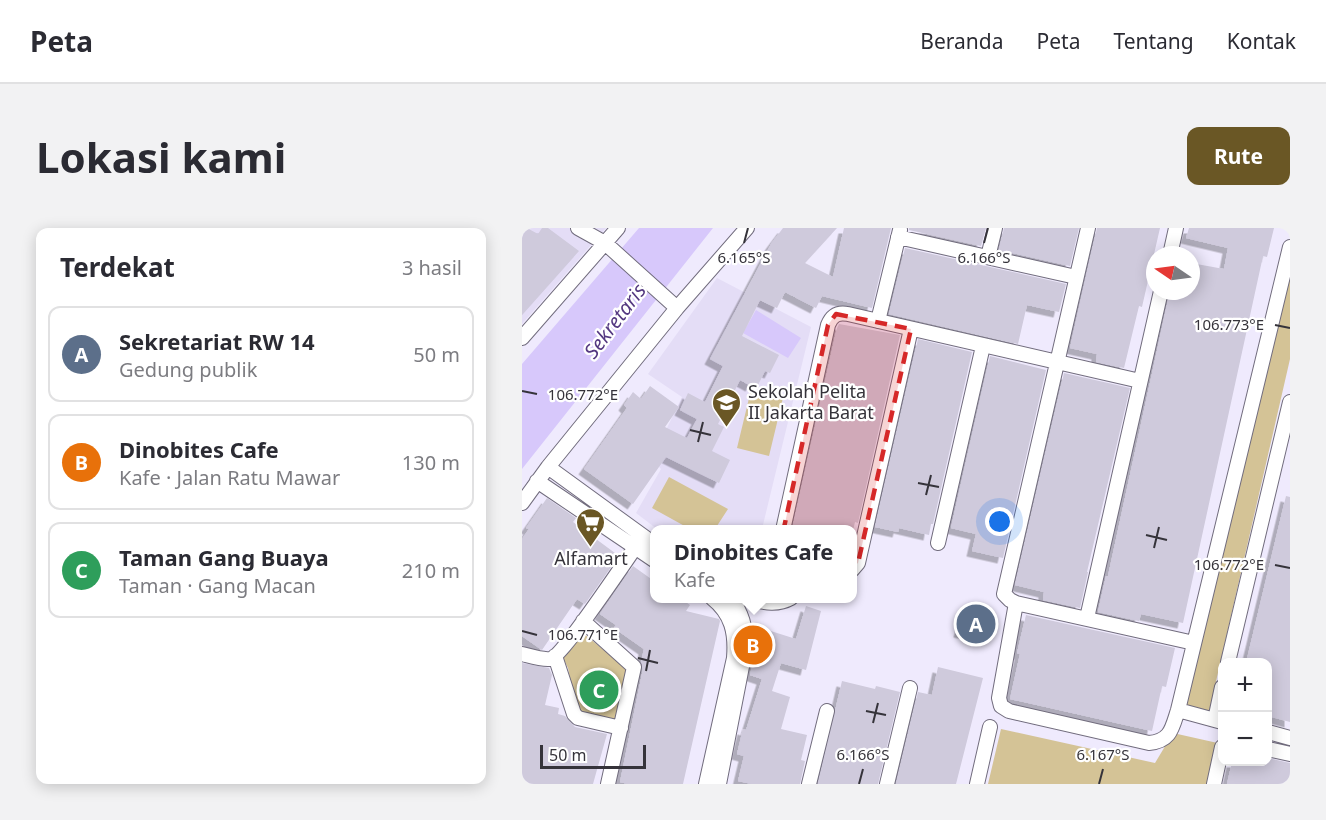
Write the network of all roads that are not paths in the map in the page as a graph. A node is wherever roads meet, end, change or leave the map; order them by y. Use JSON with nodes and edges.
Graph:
{"nodes":[{"id":1,"x":578,"y":228,"type":"edge"},
{"id":2,"x":618,"y":228,"type":"edge"},
{"id":3,"x":747,"y":228,"type":"edge"},
{"id":4,"x":995,"y":228,"type":"edge"},
{"id":5,"x":1088,"y":228,"type":"edge"},
{"id":6,"x":1176,"y":228,"type":"edge"},
{"id":7,"x":899,"y":232,"type":"edge"},
{"id":8,"x":608,"y":246,"type":"junction"},
{"id":9,"x":1172,"y":246,"type":"edge"},
{"id":10,"x":1290,"y":247,"type":"edge"},
{"id":11,"x":988,"y":257,"type":"junction"},
{"id":12,"x":1076,"y":277,"type":"junction"},
{"id":13,"x":1159,"y":300,"type":"edge"},
{"id":14,"x":675,"y":306,"type":"junction"},
{"id":15,"x":878,"y":321,"type":"junction"},
{"id":16,"x":911,"y":329,"type":"junction"},
{"id":17,"x":522,"y":338,"type":"edge"},
{"id":18,"x":983,"y":346,"type":"junction"},
{"id":19,"x":1057,"y":362,"type":"junction"},
{"id":20,"x":1140,"y":381,"type":"junction"},
{"id":21,"x":1290,"y":402,"type":"edge"},
{"id":22,"x":548,"y":467,"type":"junction"},
{"id":23,"x":537,"y":481,"type":"junction"},
{"id":24,"x":522,"y":503,"type":"edge"},
{"id":25,"x":784,"y":525,"type":"edge"},
{"id":26,"x":648,"y":540,"type":"edge"},
{"id":27,"x":938,"y":543,"type":"dead end"},
{"id":28,"x":634,"y":548,"type":"junction"},
{"id":29,"x":650,"y":558,"type":"edge"},
{"id":30,"x":857,"y":564,"type":"edge"},
{"id":31,"x":733,"y":603,"type":"edge"},
{"id":32,"x":734,"y":603,"type":"edge"},
{"id":33,"x":757,"y":603,"type":"edge"},
{"id":34,"x":781,"y":603,"type":"edge"},
{"id":35,"x":1016,"y":603,"type":"junction"},
{"id":36,"x":1087,"y":618,"type":"junction"},
{"id":37,"x":583,"y":621,"type":"junction"},
{"id":38,"x":1194,"y":643,"type":"junction"},
{"id":39,"x":522,"y":654,"type":"edge"},
{"id":40,"x":555,"y":656,"type":"junction"},
{"id":41,"x":1229,"y":658,"type":"edge"},
{"id":42,"x":910,"y":688,"type":"dead end"},
{"id":43,"x":1178,"y":710,"type":"junction"},
{"id":44,"x":827,"y":711,"type":"dead end"},
{"id":45,"x":1218,"y":721,"type":"edge"},
{"id":46,"x":990,"y":727,"type":"dead end"},
{"id":47,"x":621,"y":728,"type":"junction"},
{"id":48,"x":1272,"y":733,"type":"edge"},
{"id":49,"x":1290,"y":738,"type":"edge"},
{"id":50,"x":1272,"y":750,"type":"edge"},
{"id":51,"x":1290,"y":754,"type":"edge"},
{"id":52,"x":1218,"y":766,"type":"edge"},
{"id":53,"x":608,"y":784,"type":"edge"},
{"id":54,"x":706,"y":784,"type":"edge"},
{"id":55,"x":719,"y":784,"type":"edge"},
{"id":56,"x":809,"y":784,"type":"edge"},
{"id":57,"x":887,"y":784,"type":"edge"},
{"id":58,"x":977,"y":784,"type":"edge"},
{"id":59,"x":1214,"y":784,"type":"edge"}],
"edges":[{"from":1,"to":8,"type":"street"},
{"from":2,"to":8,"type":"street"},
{"from":3,"to":14,"type":"street"},
{"from":4,"to":11,"type":"street"},
{"from":5,"to":12,"type":"street"},
{"from":6,"to":9,"type":"street"},
{"from":7,"to":11,"type":"street"},
{"from":7,"to":15,"type":"street"},
{"from":8,"to":14,"type":"street"},
{"from":8,"to":17,"type":"street"},
{"from":10,"to":38,"type":"street"},
{"from":11,"to":12,"type":"street"},
{"from":12,"to":19,"type":"street"},
{"from":13,"to":20,"type":"street"},
{"from":14,"to":22,"type":"street"},
{"from":15,"to":16,"type":"street"},
{"from":15,"to":25,"type":"street"},
{"from":16,"to":18,"type":"street"},
{"from":16,"to":30,"type":"street"},
{"from":18,"to":19,"type":"street"},
{"from":18,"to":27,"type":"street"},
{"from":19,"to":20,"type":"street"},
{"from":19,"to":35,"type":"street"},
{"from":20,"to":36,"type":"street"},
{"from":21,"to":41,"type":"street"},
{"from":22,"to":23,"type":"street"},
{"from":22,"to":26,"type":"street"},
{"from":23,"to":24,"type":"street"},
{"from":23,"to":28,"type":"street"},
{"from":26,"to":28,"type":"street"},
{"from":28,"to":29,"type":"street"},
{"from":28,"to":37,"type":"street"},
{"from":31,"to":54,"type":"street"},
{"from":32,"to":55,"type":"street"},
{"from":33,"to":34,"type":"street"},
{"from":35,"to":36,"type":"street"},
{"from":35,"to":43,"type":"street"},
{"from":36,"to":38,"type":"street"},
{"from":37,"to":40,"type":"street"},
{"from":37,"to":47,"type":"street"},
{"from":38,"to":43,"type":"street"},
{"from":39,"to":40,"type":"street"},
{"from":40,"to":47,"type":"street"},
{"from":42,"to":57,"type":"street"},
{"from":43,"to":45,"type":"street"},
{"from":44,"to":56,"type":"street"},
{"from":46,"to":58,"type":"street"},
{"from":47,"to":53,"type":"street"},
{"from":48,"to":49,"type":"street"},
{"from":50,"to":51,"type":"street"},
{"from":52,"to":59,"type":"street"}]}
